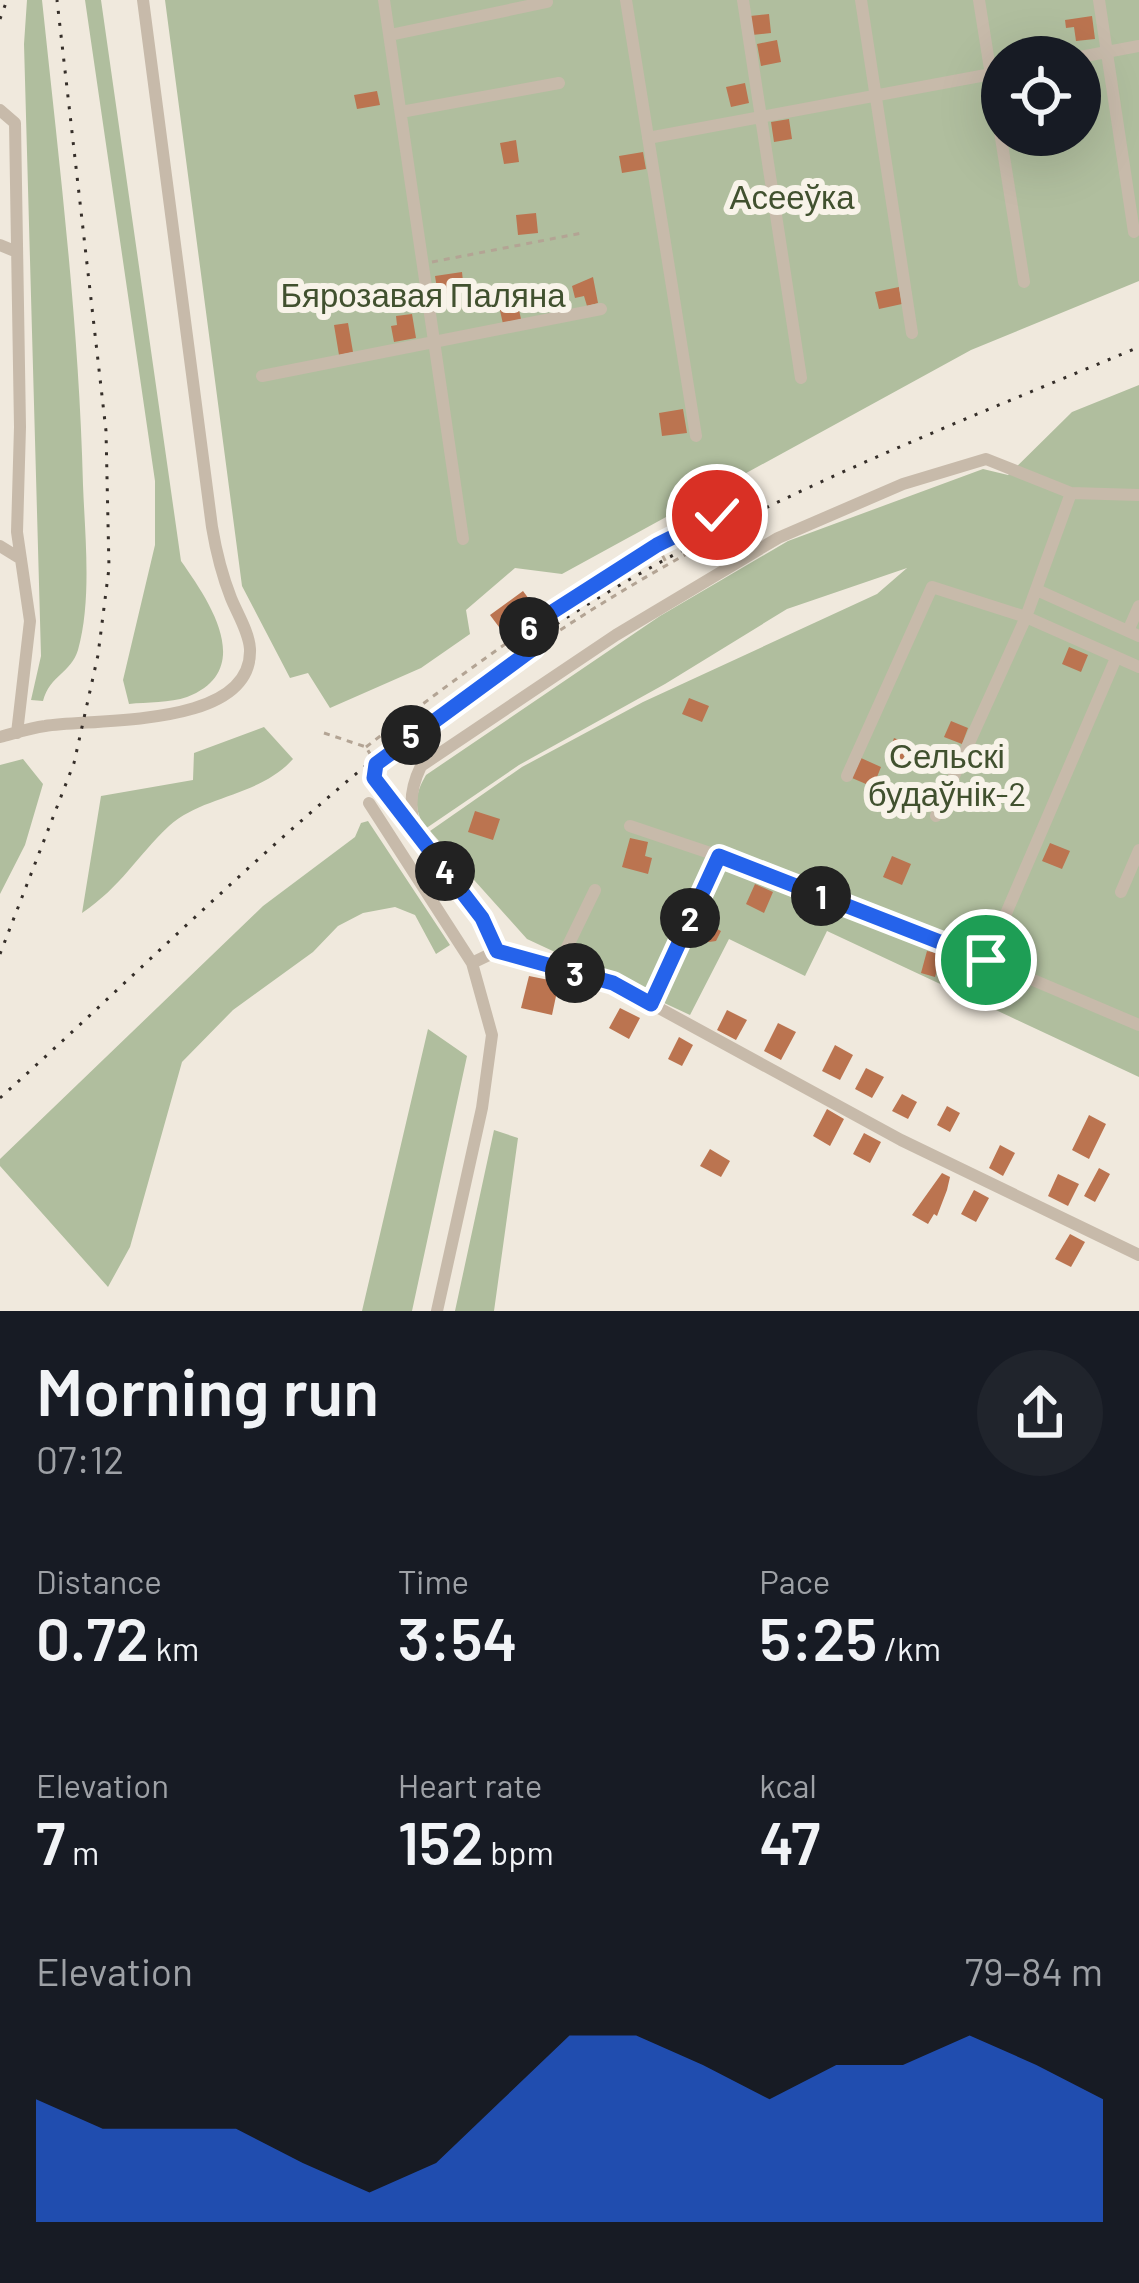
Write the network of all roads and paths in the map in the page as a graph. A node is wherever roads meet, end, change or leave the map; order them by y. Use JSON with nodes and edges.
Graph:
{"nodes":[{"id":1,"x":143,"y":0,"type":"edge"},
{"id":2,"x":384,"y":0,"type":"edge"},
{"id":3,"x":626,"y":0,"type":"edge"},
{"id":4,"x":743,"y":0,"type":"edge"},
{"id":5,"x":861,"y":0,"type":"edge"},
{"id":6,"x":979,"y":0,"type":"edge"},
{"id":7,"x":1099,"y":0,"type":"edge"},
{"id":8,"x":547,"y":2,"type":"edge"},
{"id":9,"x":390,"y":34,"type":"junction"},
{"id":10,"x":987,"y":36,"type":"edge"},
{"id":11,"x":1139,"y":46,"type":"edge"},
{"id":12,"x":1107,"y":52,"type":"junction"},
{"id":13,"x":1101,"y":53,"type":"edge"},
{"id":14,"x":981,"y":76,"type":"edge"},
{"id":15,"x":559,"y":83,"type":"dead end"},
{"id":16,"x":875,"y":96,"type":"junction"},
{"id":17,"x":0,"y":110,"type":"edge"},
{"id":18,"x":401,"y":112,"type":"junction"},
{"id":19,"x":761,"y":117,"type":"junction"},
{"id":20,"x":648,"y":138,"type":"junction"},
{"id":21,"x":1007,"y":156,"type":"edge"},
{"id":22,"x":1134,"y":232,"type":"dead end"},
{"id":23,"x":582,"y":233,"type":"dead end"},
{"id":24,"x":0,"y":245,"type":"edge"},
{"id":25,"x":17,"y":252,"type":"junction"},
{"id":26,"x":424,"y":263,"type":"junction"},
{"id":27,"x":1024,"y":282,"type":"dead end"},
{"id":28,"x":601,"y":310,"type":"dead end"},
{"id":29,"x":912,"y":333,"type":"dead end"},
{"id":30,"x":436,"y":344,"type":"junction"},
{"id":31,"x":262,"y":376,"type":"dead end"},
{"id":32,"x":801,"y":378,"type":"dead end"},
{"id":33,"x":696,"y":436,"type":"dead end"},
{"id":34,"x":1071,"y":493,"type":"junction"},
{"id":35,"x":1139,"y":495,"type":"edge"},
{"id":36,"x":717,"y":515,"type":"dead end"},
{"id":37,"x":724,"y":534,"type":"dead end"},
{"id":38,"x":463,"y":539,"type":"dead end"},
{"id":39,"x":657,"y":545,"type":"junction"},
{"id":40,"x":0,"y":546,"type":"edge"},
{"id":41,"x":21,"y":559,"type":"junction"},
{"id":42,"x":667,"y":564,"type":"junction"},
{"id":43,"x":1039,"y":592,"type":"junction"},
{"id":44,"x":1139,"y":606,"type":"edge"},
{"id":45,"x":1026,"y":617,"type":"junction"},
{"id":46,"x":524,"y":630,"type":"junction"},
{"id":47,"x":1133,"y":633,"type":"edge"},
{"id":48,"x":534,"y":648,"type":"junction"},
{"id":49,"x":1116,"y":658,"type":"junction"},
{"id":50,"x":1139,"y":667,"type":"edge"},
{"id":51,"x":17,"y":733,"type":"junction"},
{"id":52,"x":324,"y":733,"type":"dead end"},
{"id":53,"x":0,"y":737,"type":"edge"},
{"id":54,"x":366,"y":747,"type":"junction"},
{"id":55,"x":376,"y":764,"type":"junction"},
{"id":56,"x":847,"y":776,"type":"dead end"},
{"id":57,"x":374,"y":778,"type":"junction"},
{"id":58,"x":369,"y":802,"type":"joint"},
{"id":59,"x":936,"y":816,"type":"dead end"},
{"id":60,"x":630,"y":826,"type":"dead end"},
{"id":61,"x":422,"y":842,"type":"junction"},
{"id":62,"x":1139,"y":850,"type":"edge"},
{"id":63,"x":719,"y":856,"type":"junction"},
{"id":64,"x":595,"y":890,"type":"dead end"},
{"id":65,"x":1121,"y":892,"type":"dead end"},
{"id":66,"x":497,"y":951,"type":"junction"},
{"id":67,"x":986,"y":960,"type":"junction"},
{"id":68,"x":472,"y":963,"type":"junction"},
{"id":69,"x":557,"y":968,"type":"junction"},
{"id":70,"x":651,"y":1004,"type":"junction"},
{"id":71,"x":1139,"y":1025,"type":"edge"},
{"id":72,"x":1139,"y":1255,"type":"edge"},
{"id":73,"x":437,"y":1311,"type":"edge"}],
"edges":[{"from":1,"to":51,"type":"street"},
{"from":2,"to":9,"type":"street"},
{"from":3,"to":20,"type":"street"},
{"from":4,"to":19,"type":"street"},
{"from":5,"to":16,"type":"street"},
{"from":6,"to":10,"type":"street"},
{"from":7,"to":12,"type":"street"},
{"from":8,"to":9,"type":"street"},
{"from":9,"to":18,"type":"street"},
{"from":11,"to":12,"type":"street"},
{"from":12,"to":13,"type":"street"},
{"from":12,"to":22,"type":"street"},
{"from":14,"to":16,"type":"street"},
{"from":15,"to":18,"type":"street"},
{"from":16,"to":19,"type":"street"},
{"from":16,"to":29,"type":"street"},
{"from":17,"to":25,"type":"street"},
{"from":18,"to":26,"type":"street"},
{"from":19,"to":20,"type":"street"},
{"from":19,"to":32,"type":"street"},
{"from":20,"to":33,"type":"street"},
{"from":21,"to":27,"type":"street"},
{"from":23,"to":26,"type":"path"},
{"from":24,"to":25,"type":"street"},
{"from":25,"to":41,"type":"street"},
{"from":26,"to":30,"type":"street"},
{"from":28,"to":30,"type":"street"},
{"from":30,"to":31,"type":"street"},
{"from":30,"to":38,"type":"street"},
{"from":34,"to":35,"type":"street"},
{"from":34,"to":43,"type":"street"},
{"from":34,"to":61,"type":"street"},
{"from":36,"to":39,"type":"path"},
{"from":37,"to":42,"type":"path"},
{"from":39,"to":42,"type":"path"},
{"from":39,"to":46,"type":"path"},
{"from":40,"to":41,"type":"street"},
{"from":41,"to":51,"type":"street"},
{"from":42,"to":48,"type":"path"},
{"from":43,"to":45,"type":"street"},
{"from":43,"to":47,"type":"street"},
{"from":44,"to":47,"type":"street"},
{"from":45,"to":49,"type":"street"},
{"from":45,"to":56,"type":"street"},
{"from":45,"to":59,"type":"street"},
{"from":46,"to":48,"type":"path"},
{"from":46,"to":54,"type":"path"},
{"from":48,"to":55,"type":"path"},
{"from":49,"to":50,"type":"street"},
{"from":49,"to":67,"type":"street"},
{"from":51,"to":53,"type":"street"},
{"from":52,"to":54,"type":"path"},
{"from":54,"to":55,"type":"path"},
{"from":55,"to":57,"type":"path"},
{"from":57,"to":58,"type":"path"},
{"from":57,"to":61,"type":"path"},
{"from":58,"to":68,"type":"street"},
{"from":60,"to":63,"type":"street"},
{"from":61,"to":66,"type":"street"},
{"from":62,"to":65,"type":"street"},
{"from":63,"to":67,"type":"street"},
{"from":63,"to":70,"type":"street"},
{"from":64,"to":69,"type":"street"},
{"from":66,"to":68,"type":"street"},
{"from":66,"to":69,"type":"street"},
{"from":67,"to":71,"type":"street"},
{"from":68,"to":73,"type":"street"},
{"from":69,"to":70,"type":"street"},
{"from":70,"to":72,"type":"street"}]}
